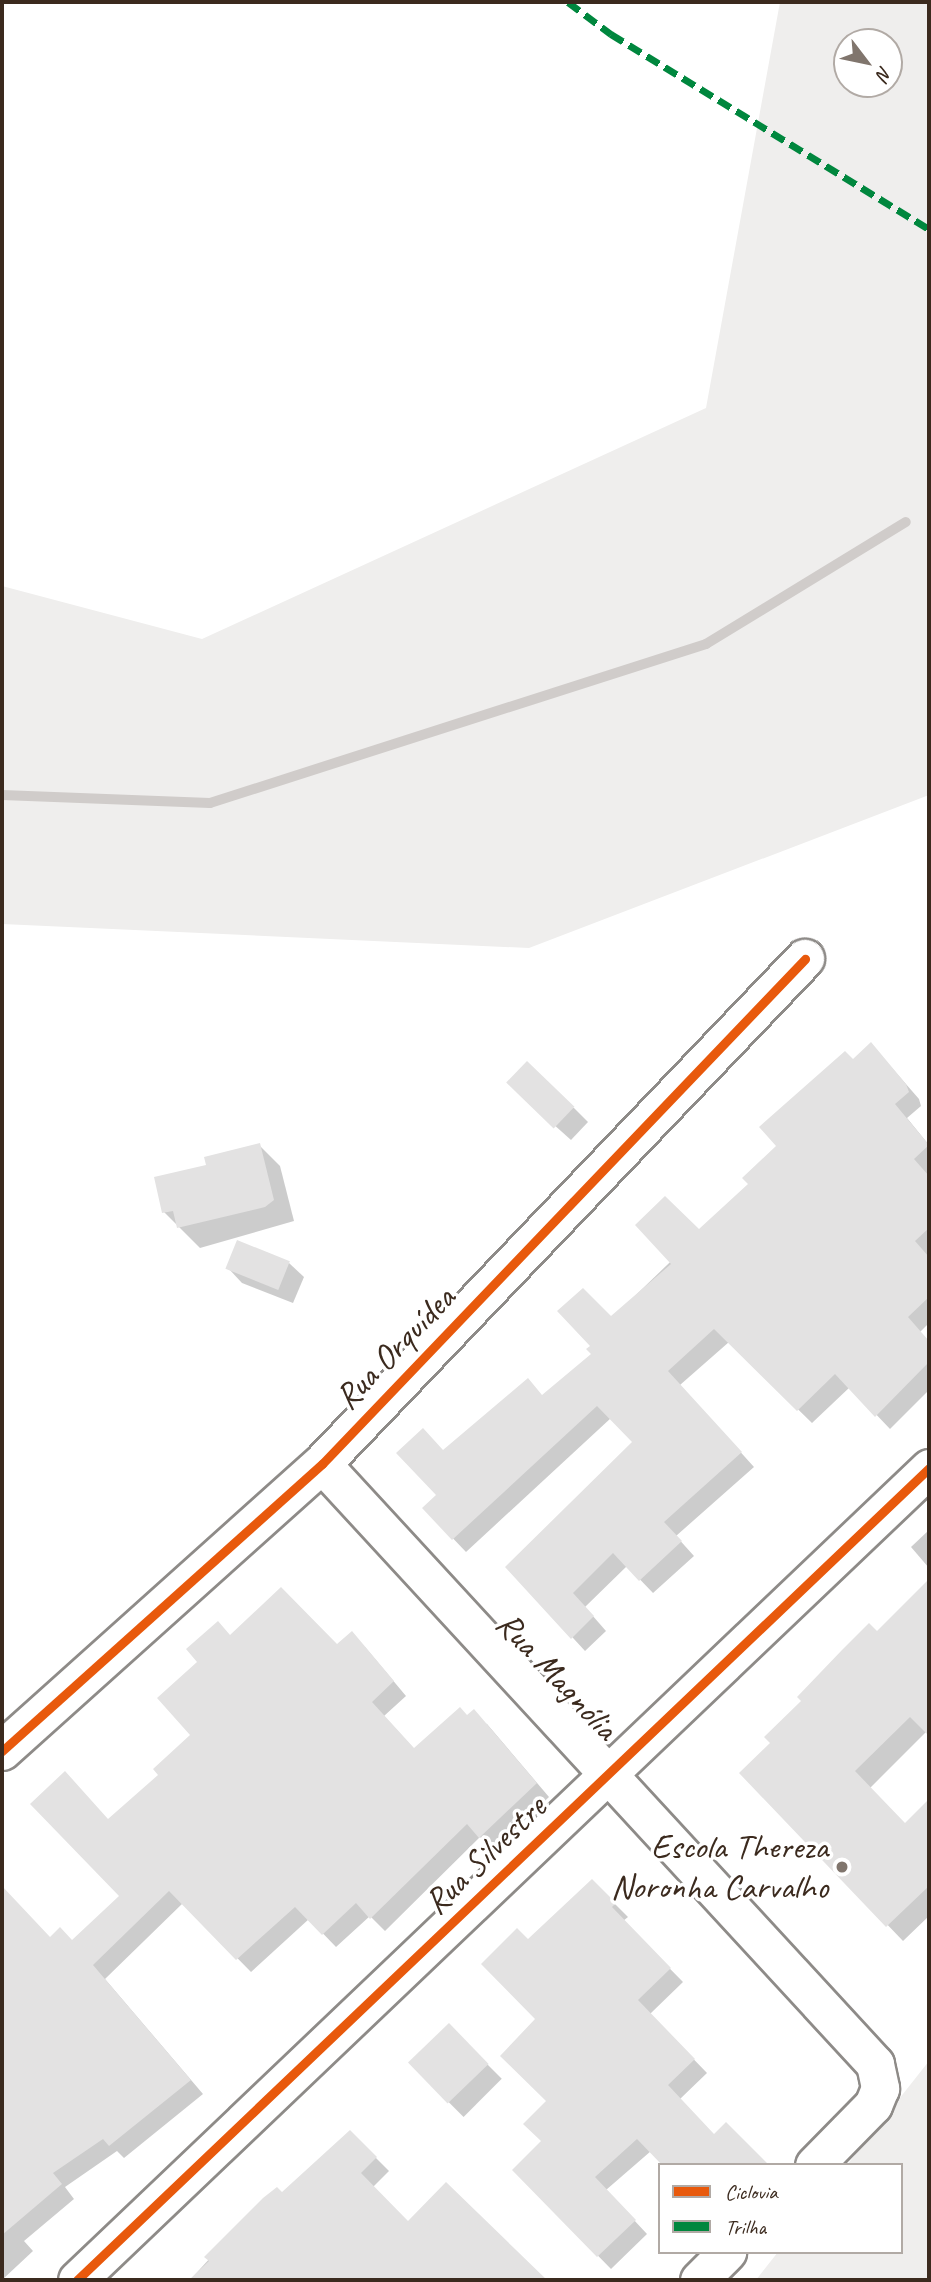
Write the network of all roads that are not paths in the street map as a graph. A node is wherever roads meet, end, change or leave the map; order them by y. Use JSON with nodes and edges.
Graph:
{"nodes":[{"id":1,"x":805,"y":959,"type":"dead end"},
{"id":2,"x":322,"y":1464,"type":"junction"},
{"id":3,"x":929,"y":1468,"type":"edge"},
{"id":4,"x":2,"y":1751,"type":"edge"},
{"id":5,"x":610,"y":1774,"type":"junction"},
{"id":6,"x":816,"y":2163,"type":"edge"},
{"id":7,"x":725,"y":2254,"type":"edge"},
{"id":8,"x":77,"y":2280,"type":"edge"},
{"id":9,"x":699,"y":2280,"type":"edge"}],
"edges":[{"from":1,"to":2,"type":"street","name":"Rua Orquídea"},
{"from":2,"to":4,"type":"street","name":"Rua Orquídea"},
{"from":2,"to":5,"type":"street","name":"Rua Magnólia"},
{"from":3,"to":5,"type":"street","name":"Rua Silvestre"},
{"from":5,"to":6,"type":"street","name":"Rua Magnólia"},
{"from":5,"to":8,"type":"street","name":"Rua Silvestre"},
{"from":7,"to":9,"type":"street"}]}
